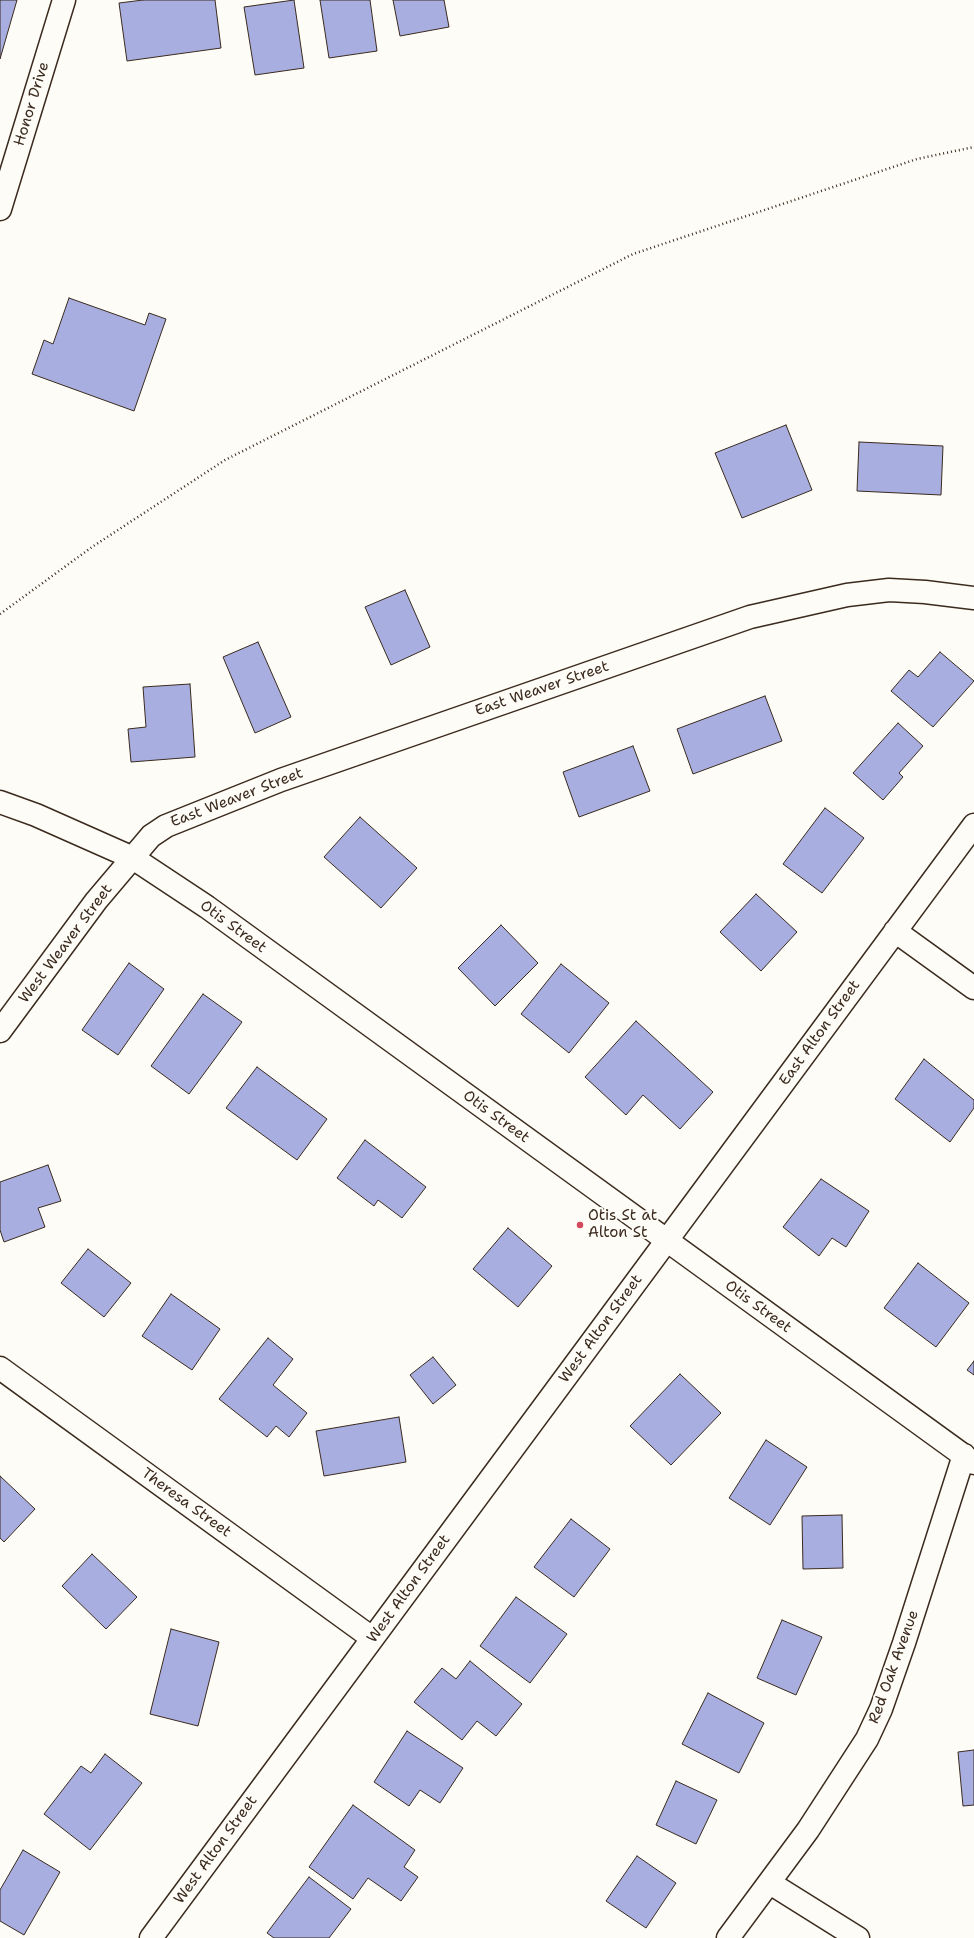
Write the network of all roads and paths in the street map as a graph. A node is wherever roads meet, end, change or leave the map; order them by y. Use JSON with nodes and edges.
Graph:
{"nodes":[{"id":1,"x":64,"y":0,"type":"edge"},
{"id":2,"x":974,"y":147,"type":"edge"},
{"id":3,"x":0,"y":209,"type":"edge"},
{"id":4,"x":974,"y":598,"type":"edge"},
{"id":5,"x":0,"y":614,"type":"edge"},
{"id":6,"x":0,"y":802,"type":"edge"},
{"id":7,"x":974,"y":825,"type":"edge"},
{"id":8,"x":133,"y":858,"type":"junction"},
{"id":9,"x":896,"y":931,"type":"junction"},
{"id":10,"x":974,"y":988,"type":"edge"},
{"id":11,"x":0,"y":1031,"type":"edge"},
{"id":12,"x":667,"y":1240,"type":"junction"},
{"id":13,"x":0,"y":1368,"type":"edge"},
{"id":14,"x":969,"y":1459,"type":"edge"},
{"id":15,"x":372,"y":1638,"type":"junction"},
{"id":16,"x":770,"y":1883,"type":"junction"},
{"id":17,"x":151,"y":1938,"type":"edge"},
{"id":18,"x":728,"y":1938,"type":"edge"},
{"id":19,"x":858,"y":1938,"type":"edge"}],
"edges":[{"from":1,"to":3,"type":"street","name":"Honor Drive"},
{"from":2,"to":5,"type":"path"},
{"from":4,"to":8,"type":"street","name":"East Weaver Street"},
{"from":6,"to":8,"type":"street","name":"Otis Street"},
{"from":7,"to":9,"type":"street","name":"East Alton Street"},
{"from":8,"to":11,"type":"street","name":"West Weaver Street"},
{"from":8,"to":12,"type":"street","name":"Otis Street"},
{"from":9,"to":10,"type":"street"},
{"from":9,"to":12,"type":"street","name":"East Alton Street"},
{"from":12,"to":14,"type":"street","name":"Otis Street"},
{"from":12,"to":15,"type":"street","name":"West Alton Street"},
{"from":13,"to":15,"type":"street","name":"Theresa Street"},
{"from":14,"to":16,"type":"street","name":"Red Oak Avenue"},
{"from":15,"to":17,"type":"street","name":"West Alton Street"},
{"from":16,"to":18,"type":"street","name":"Red Oak Avenue"},
{"from":16,"to":19,"type":"street"}]}
